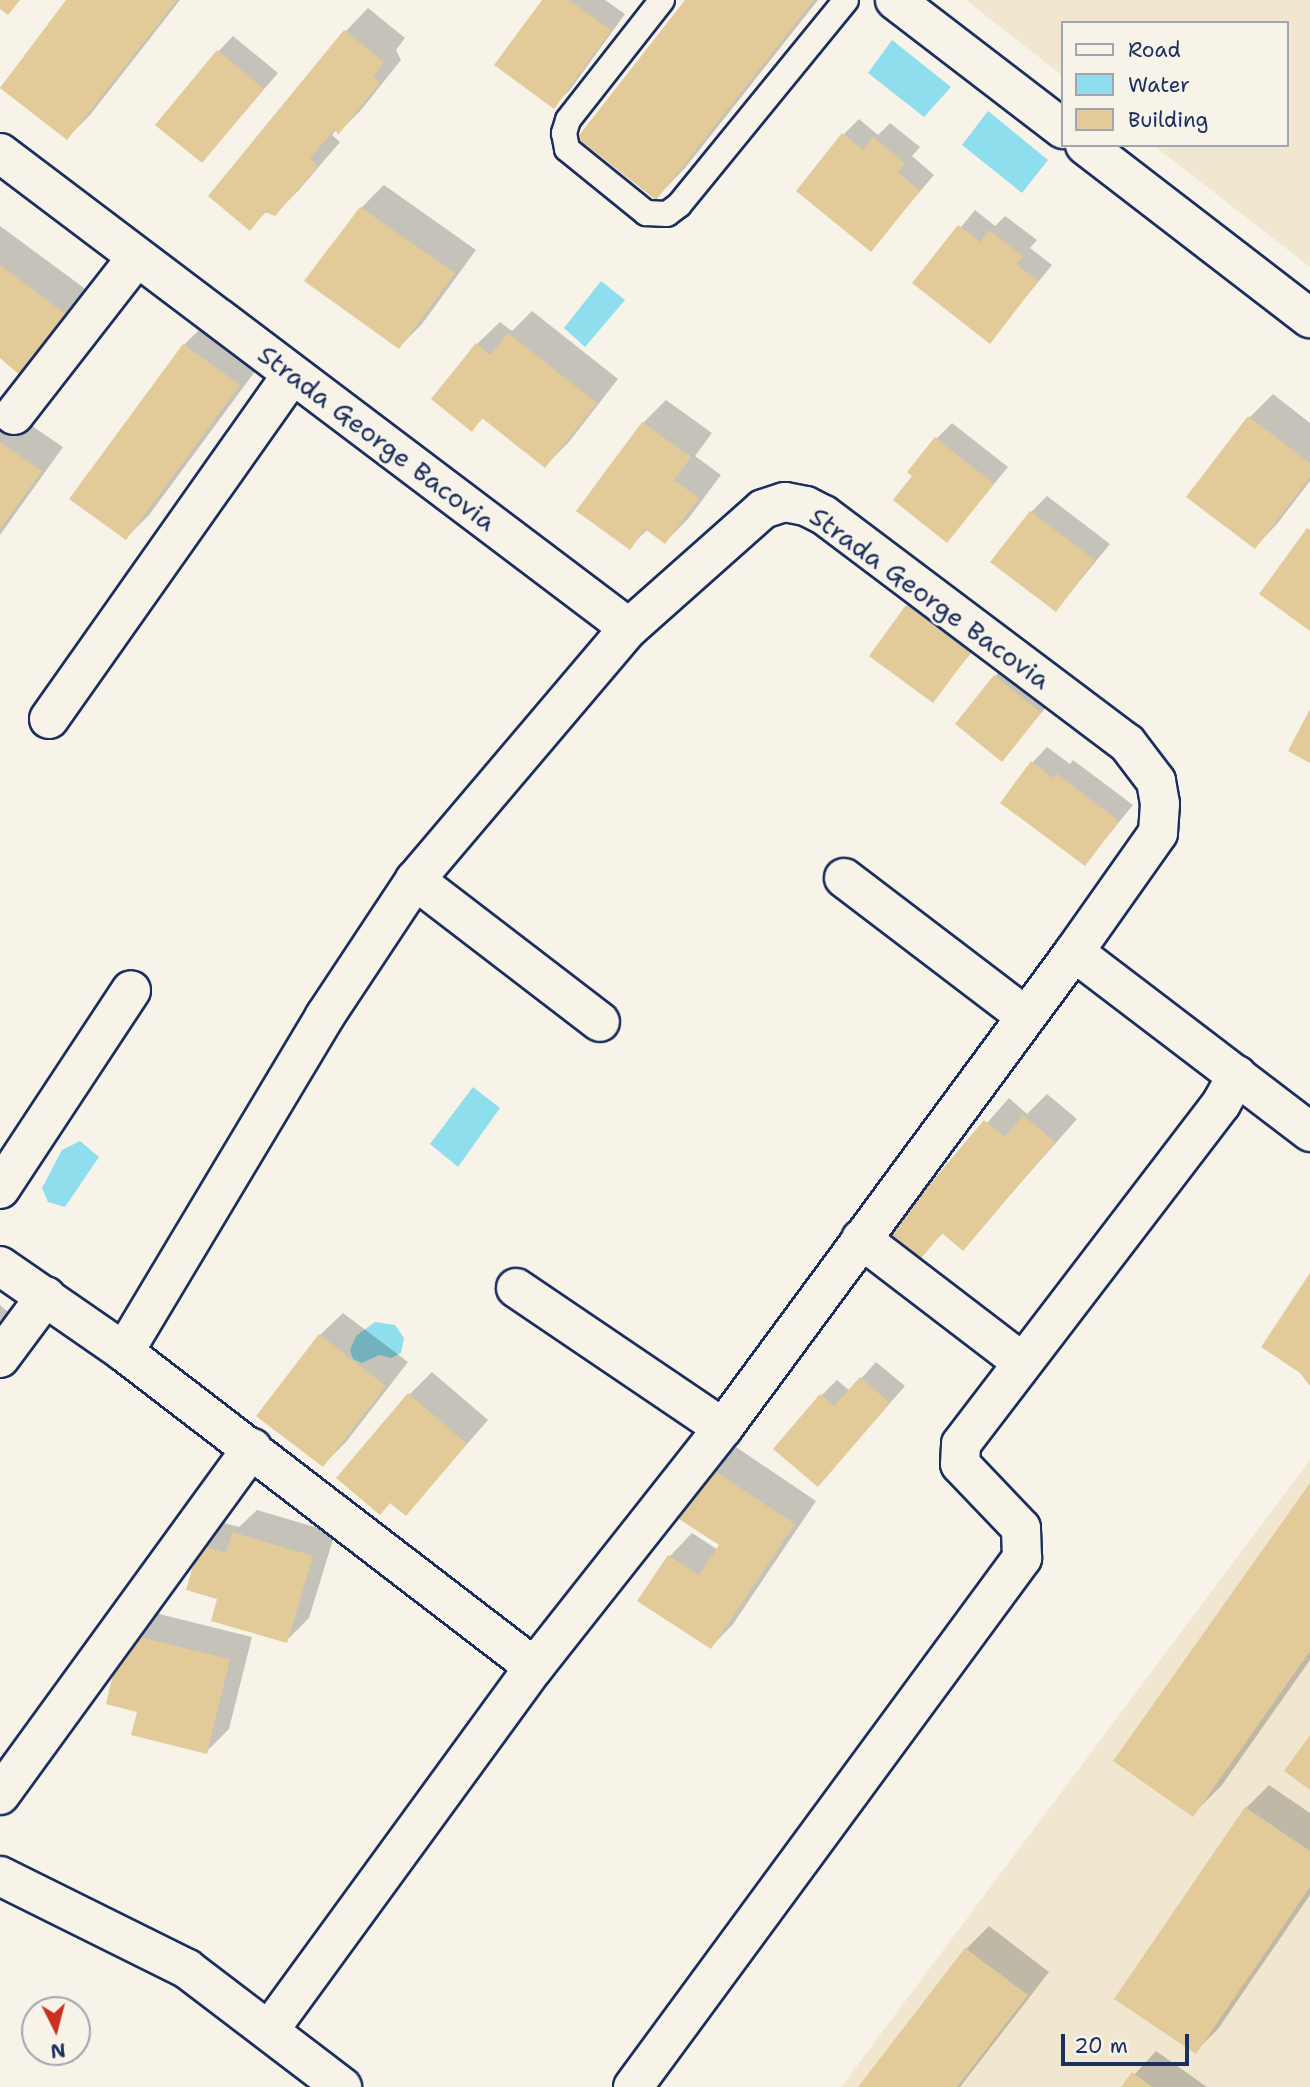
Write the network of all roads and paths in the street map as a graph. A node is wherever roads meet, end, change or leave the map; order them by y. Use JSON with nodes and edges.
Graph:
{"nodes":[{"id":1,"x":662,"y":0,"type":"edge"},
{"id":2,"x":846,"y":0,"type":"edge"},
{"id":3,"x":895,"y":0,"type":"edge"},
{"id":4,"x":1062,"y":128,"type":"edge"},
{"id":5,"x":1088,"y":147,"type":"edge"},
{"id":6,"x":0,"y":153,"type":"edge"},
{"id":7,"x":137,"y":257,"type":"junction"},
{"id":8,"x":1310,"y":318,"type":"edge"},
{"id":9,"x":292,"y":375,"type":"junction"},
{"id":10,"x":14,"y":415,"type":"dead end"},
{"id":11,"x":629,"y":628,"type":"junction"},
{"id":12,"x":48,"y":719,"type":"dead end"},
{"id":13,"x":844,"y":878,"type":"dead end"},
{"id":14,"x":415,"y":880,"type":"junction"},
{"id":15,"x":1074,"y":952,"type":"junction"},
{"id":16,"x":131,"y":990,"type":"dead end"},
{"id":17,"x":1025,"y":1016,"type":"junction"},
{"id":18,"x":600,"y":1022,"type":"dead end"},
{"id":19,"x":1237,"y":1075,"type":"junction"},
{"id":20,"x":1310,"y":1132,"type":"edge"},
{"id":21,"x":0,"y":1189,"type":"edge"},
{"id":22,"x":861,"y":1239,"type":"junction"},
{"id":23,"x":0,"y":1266,"type":"edge"},
{"id":24,"x":516,"y":1289,"type":"dead end"},
{"id":25,"x":46,"y":1296,"type":"junction"},
{"id":26,"x":124,"y":1352,"type":"junction"},
{"id":27,"x":0,"y":1359,"type":"edge"},
{"id":28,"x":1022,"y":1363,"type":"junction"},
{"id":29,"x":723,"y":1428,"type":"junction"},
{"id":30,"x":251,"y":1448,"type":"junction"},
{"id":31,"x":534,"y":1667,"type":"junction"},
{"id":32,"x":0,"y":1795,"type":"edge"},
{"id":33,"x":0,"y":1876,"type":"edge"},
{"id":34,"x":269,"y":2029,"type":"junction"},
{"id":35,"x":342,"y":2087,"type":"edge"},
{"id":36,"x":633,"y":2087,"type":"edge"}],
"edges":[{"from":1,"to":2,"type":"lane"},
{"from":3,"to":4,"type":"street"},
{"from":5,"to":8,"type":"street"},
{"from":6,"to":7,"type":"street","name":"Strada George Bacovia"},
{"from":7,"to":9,"type":"street","name":"Strada George Bacovia"},
{"from":7,"to":10,"type":"street"},
{"from":9,"to":11,"type":"street","name":"Strada George Bacovia"},
{"from":9,"to":12,"type":"street"},
{"from":11,"to":14,"type":"street"},
{"from":11,"to":15,"type":"street","name":"Strada George Bacovia"},
{"from":13,"to":17,"type":"street"},
{"from":14,"to":18,"type":"street"},
{"from":14,"to":26,"type":"street"},
{"from":15,"to":17,"type":"street","name":"Strada George Bacovia"},
{"from":15,"to":19,"type":"street"},
{"from":16,"to":21,"type":"street"},
{"from":17,"to":22,"type":"street","name":"Strada George Bacovia"},
{"from":19,"to":20,"type":"street"},
{"from":19,"to":28,"type":"street"},
{"from":22,"to":28,"type":"street"},
{"from":22,"to":29,"type":"street","name":"Strada George Bacovia"},
{"from":23,"to":25,"type":"street"},
{"from":24,"to":29,"type":"street"},
{"from":25,"to":26,"type":"street"},
{"from":25,"to":27,"type":"street"},
{"from":26,"to":30,"type":"street"},
{"from":28,"to":36,"type":"street"},
{"from":29,"to":31,"type":"street","name":"Strada George Bacovia"},
{"from":30,"to":31,"type":"street"},
{"from":30,"to":32,"type":"street"},
{"from":31,"to":34,"type":"street","name":"Strada George Bacovia"},
{"from":33,"to":34,"type":"street"},
{"from":34,"to":35,"type":"street"}]}
